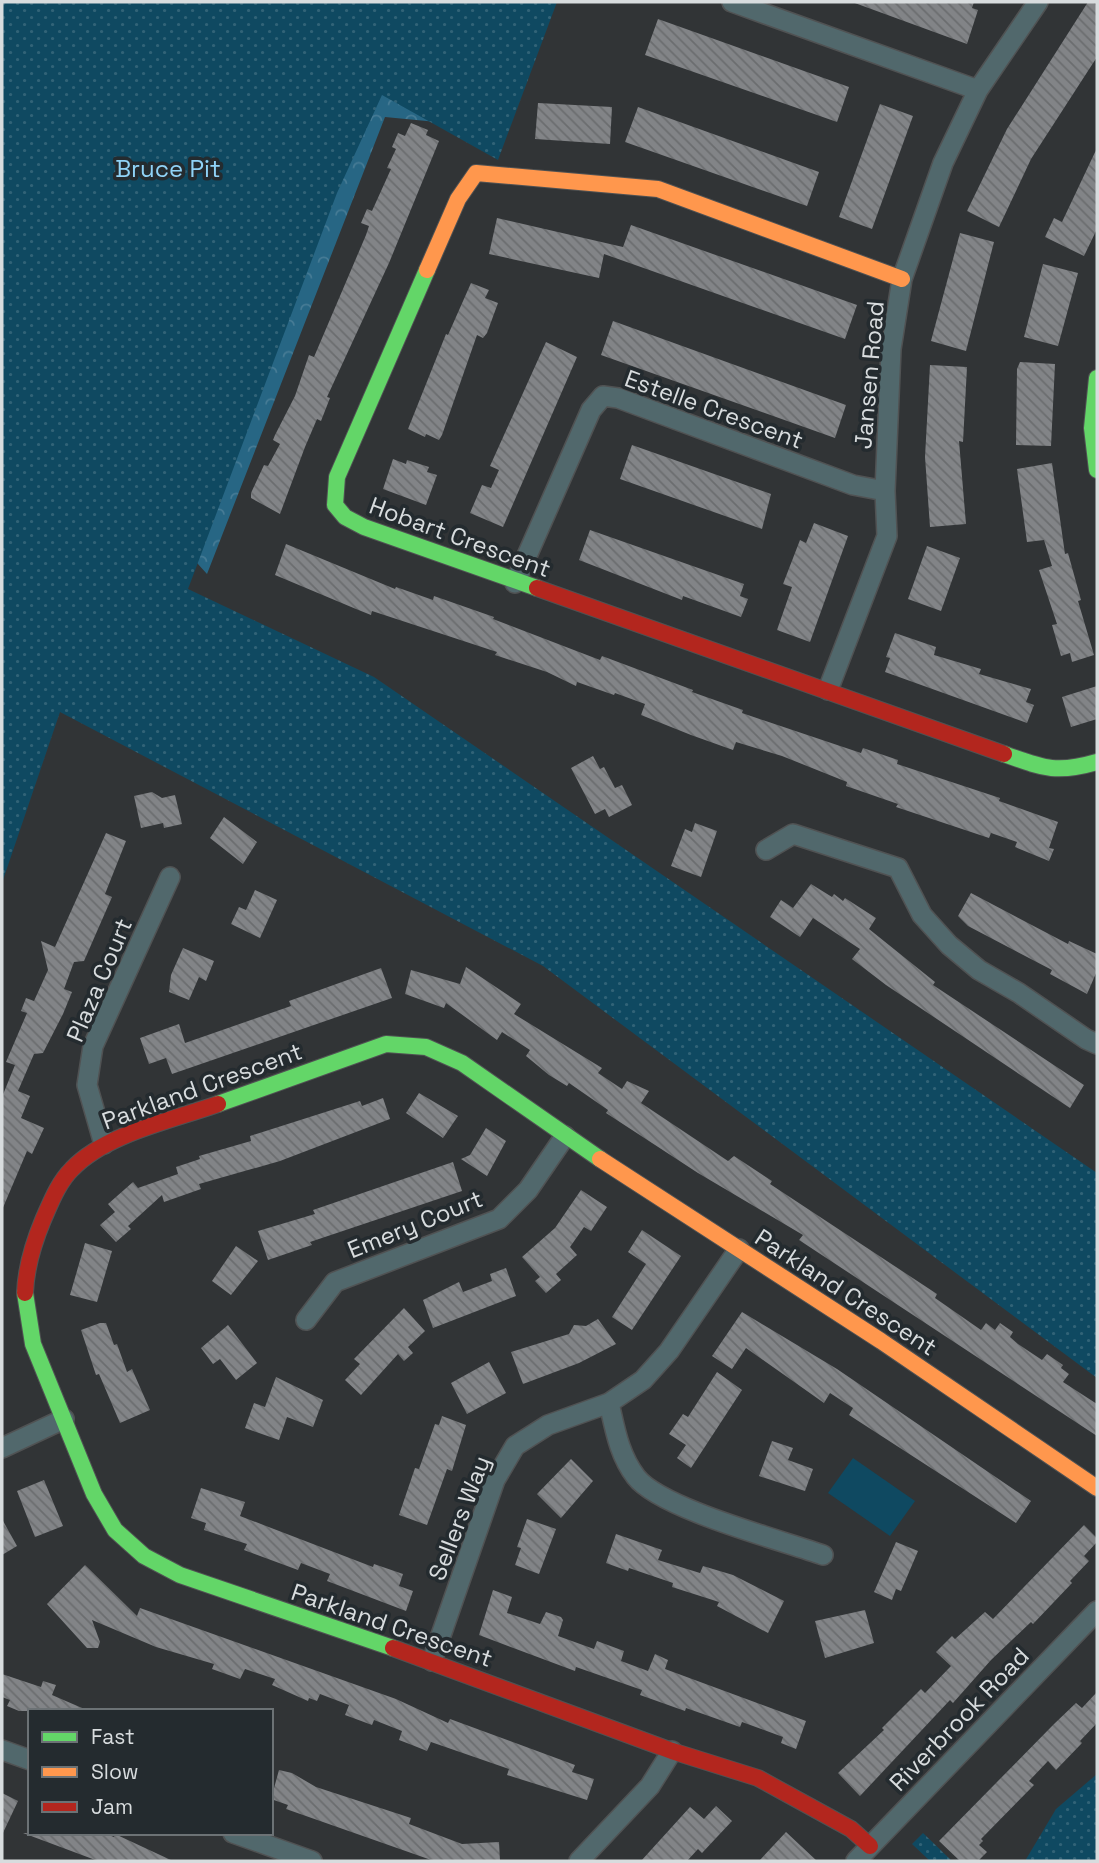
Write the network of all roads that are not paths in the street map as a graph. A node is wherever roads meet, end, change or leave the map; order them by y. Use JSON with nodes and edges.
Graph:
{"nodes":[{"id":1,"x":732,"y":2,"type":"edge"},
{"id":2,"x":1038,"y":2,"type":"edge"},
{"id":3,"x":978,"y":90,"type":"junction"},
{"id":4,"x":902,"y":279,"type":"junction"},
{"id":5,"x":1097,"y":378,"type":"edge"},
{"id":6,"x":1097,"y":470,"type":"edge"},
{"id":7,"x":885,"y":491,"type":"junction"},
{"id":8,"x":515,"y":583,"type":"junction"},
{"id":9,"x":828,"y":690,"type":"junction"},
{"id":10,"x":1097,"y":762,"type":"edge"},
{"id":11,"x":766,"y":850,"type":"dead end"},
{"id":12,"x":170,"y":877,"type":"dead end"},
{"id":13,"x":1097,"y":1044,"type":"edge"},
{"id":14,"x":565,"y":1136,"type":"junction"},
{"id":15,"x":104,"y":1144,"type":"junction"},
{"id":16,"x":738,"y":1249,"type":"junction"},
{"id":17,"x":306,"y":1320,"type":"dead end"},
{"id":18,"x":609,"y":1403,"type":"junction"},
{"id":19,"x":64,"y":1419,"type":"junction"},
{"id":20,"x":2,"y":1448,"type":"edge"},
{"id":21,"x":1097,"y":1488,"type":"edge"},
{"id":22,"x":823,"y":1555,"type":"dead end"},
{"id":23,"x":1097,"y":1611,"type":"edge"},
{"id":24,"x":432,"y":1661,"type":"junction"},
{"id":25,"x":2,"y":1750,"type":"edge"},
{"id":26,"x":672,"y":1751,"type":"junction"},
{"id":27,"x":28,"y":1759,"type":"edge"},
{"id":28,"x":239,"y":1835,"type":"edge"},
{"id":29,"x":870,"y":1846,"type":"junction"},
{"id":30,"x":312,"y":1861,"type":"edge"},
{"id":31,"x":579,"y":1861,"type":"edge"},
{"id":32,"x":856,"y":1861,"type":"edge"}],
"edges":[{"from":1,"to":3,"type":"street"},
{"from":2,"to":3,"type":"street","name":"Jansen Road"},
{"from":3,"to":4,"type":"street","name":"Jansen Road"},
{"from":4,"to":7,"type":"street","name":"Jansen Road"},
{"from":4,"to":8,"type":"street","name":"Hobart Crescent"},
{"from":5,"to":6,"type":"street"},
{"from":7,"to":8,"type":"street","name":"Estelle Crescent"},
{"from":7,"to":9,"type":"street","name":"Jansen Road"},
{"from":8,"to":9,"type":"street","name":"Hobart Crescent"},
{"from":9,"to":10,"type":"street","name":"Hobart Crescent"},
{"from":11,"to":13,"type":"street"},
{"from":12,"to":15,"type":"street","name":"Plaza Court"},
{"from":14,"to":15,"type":"street","name":"Parkland Crescent"},
{"from":14,"to":16,"type":"street","name":"Parkland Crescent"},
{"from":14,"to":17,"type":"street","name":"Emery Court"},
{"from":15,"to":19,"type":"street","name":"Parkland Crescent"},
{"from":16,"to":18,"type":"street","name":"Sellers Way"},
{"from":16,"to":21,"type":"street","name":"Parkland Crescent"},
{"from":18,"to":22,"type":"street"},
{"from":18,"to":24,"type":"street","name":"Sellers Way"},
{"from":19,"to":20,"type":"street"},
{"from":19,"to":24,"type":"street","name":"Parkland Crescent"},
{"from":23,"to":29,"type":"street","name":"Riverbrook Road"},
{"from":24,"to":26,"type":"street","name":"Parkland Crescent"},
{"from":25,"to":27,"type":"street"},
{"from":26,"to":29,"type":"street","name":"Parkland Crescent"},
{"from":26,"to":31,"type":"street"},
{"from":28,"to":30,"type":"street"},
{"from":29,"to":32,"type":"street","name":"Riverbrook Road"}]}
